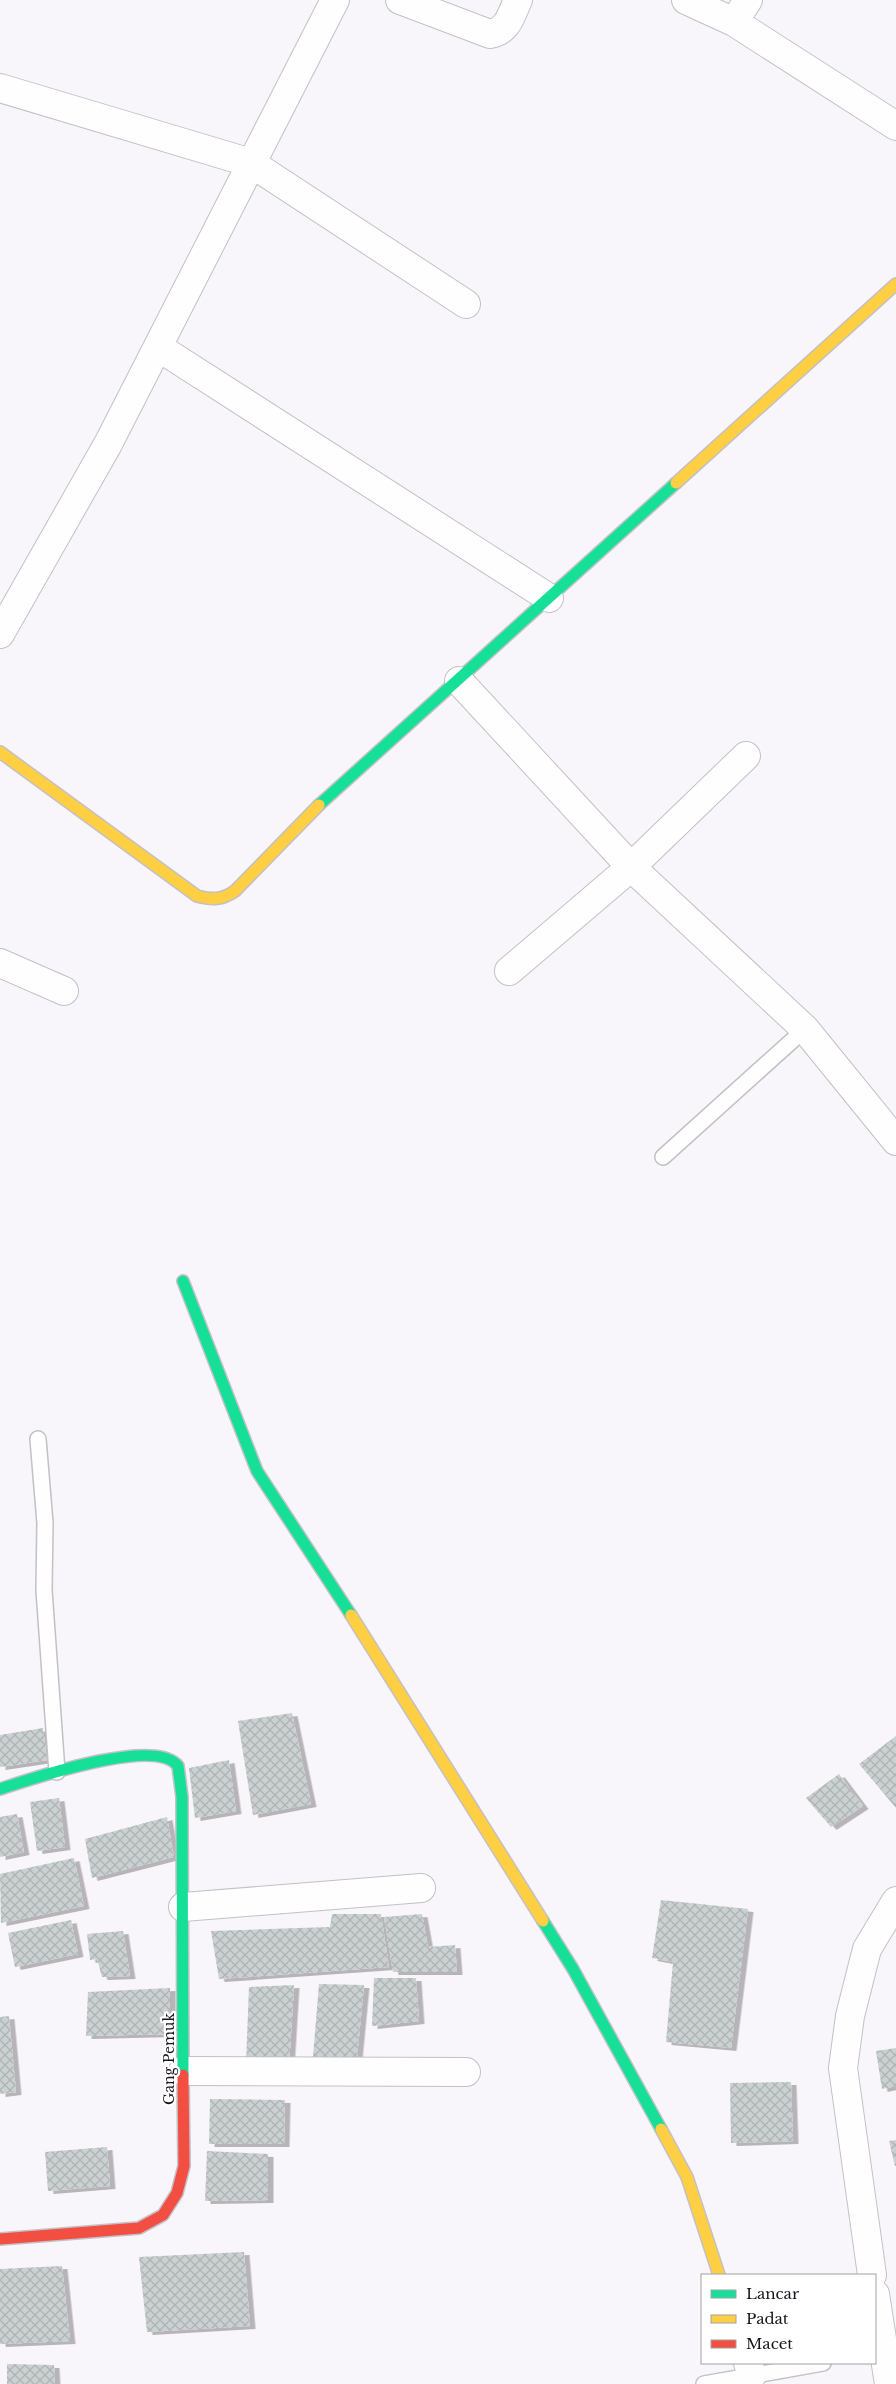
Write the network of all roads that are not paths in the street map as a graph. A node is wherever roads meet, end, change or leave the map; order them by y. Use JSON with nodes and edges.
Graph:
{"nodes":[{"id":1,"x":336,"y":0,"type":"edge"},
{"id":2,"x":400,"y":0,"type":"edge"},
{"id":3,"x":518,"y":0,"type":"edge"},
{"id":4,"x":686,"y":0,"type":"edge"},
{"id":5,"x":741,"y":11,"type":"edge"},
{"id":6,"x":0,"y":88,"type":"edge"},
{"id":7,"x":896,"y":126,"type":"edge"},
{"id":8,"x":251,"y":163,"type":"junction"},
{"id":9,"x":896,"y":284,"type":"edge"},
{"id":10,"x":466,"y":304,"type":"dead end"},
{"id":11,"x":158,"y":348,"type":"junction"},
{"id":12,"x":549,"y":598,"type":"junction"},
{"id":13,"x":0,"y":634,"type":"edge"},
{"id":14,"x":458,"y":681,"type":"junction"},
{"id":15,"x":0,"y":752,"type":"edge"},
{"id":16,"x":746,"y":756,"type":"dead end"},
{"id":17,"x":631,"y":867,"type":"junction"},
{"id":18,"x":0,"y":963,"type":"edge"},
{"id":19,"x":509,"y":971,"type":"dead end"},
{"id":20,"x":64,"y":991,"type":"dead end"},
{"id":21,"x":805,"y":1029,"type":"junction"},
{"id":22,"x":896,"y":1141,"type":"edge"},
{"id":23,"x":662,"y":1157,"type":"dead end"},
{"id":24,"x":183,"y":1281,"type":"dead end"},
{"id":25,"x":38,"y":1439,"type":"dead end"},
{"id":26,"x":57,"y":1772,"type":"junction"},
{"id":27,"x":0,"y":1789,"type":"edge"},
{"id":28,"x":421,"y":1888,"type":"dead end"},
{"id":29,"x":896,"y":1901,"type":"edge"},
{"id":30,"x":183,"y":1907,"type":"junction"},
{"id":31,"x":183,"y":2071,"type":"junction"},
{"id":32,"x":466,"y":2072,"type":"dead end"},
{"id":33,"x":0,"y":2239,"type":"edge"},
{"id":34,"x":719,"y":2274,"type":"edge"},
{"id":35,"x":872,"y":2274,"type":"edge"},
{"id":36,"x":876,"y":2300,"type":"edge"},
{"id":37,"x":885,"y":2351,"type":"edge"},
{"id":38,"x":811,"y":2364,"type":"edge"},
{"id":39,"x":750,"y":2369,"type":"edge"},
{"id":40,"x":704,"y":2384,"type":"edge"},
{"id":41,"x":889,"y":2384,"type":"edge"}],
"edges":[{"from":1,"to":8,"type":"street"},
{"from":2,"to":3,"type":"street"},
{"from":4,"to":5,"type":"street"},
{"from":5,"to":7,"type":"street"},
{"from":6,"to":8,"type":"street"},
{"from":8,"to":10,"type":"street"},
{"from":8,"to":11,"type":"street"},
{"from":9,"to":12,"type":"street"},
{"from":11,"to":12,"type":"street"},
{"from":11,"to":13,"type":"street"},
{"from":12,"to":14,"type":"street"},
{"from":14,"to":15,"type":"street"},
{"from":14,"to":17,"type":"street"},
{"from":16,"to":17,"type":"street"},
{"from":17,"to":19,"type":"street"},
{"from":17,"to":21,"type":"street"},
{"from":18,"to":20,"type":"street"},
{"from":21,"to":22,"type":"street"},
{"from":21,"to":23,"type":"lane"},
{"from":24,"to":34,"type":"street"},
{"from":25,"to":26,"type":"lane"},
{"from":26,"to":27,"type":"street","name":"Gang Pemuk"},
{"from":26,"to":30,"type":"street","name":"Gang Pemuk"},
{"from":28,"to":30,"type":"street"},
{"from":29,"to":35,"type":"street"},
{"from":30,"to":31,"type":"street","name":"Gang Pemuk"},
{"from":31,"to":32,"type":"street"},
{"from":31,"to":33,"type":"street","name":"Gang Pemuk"},
{"from":36,"to":37,"type":"street"},
{"from":37,"to":41,"type":"street"},
{"from":38,"to":39,"type":"lane"},
{"from":39,"to":40,"type":"lane"}]}
